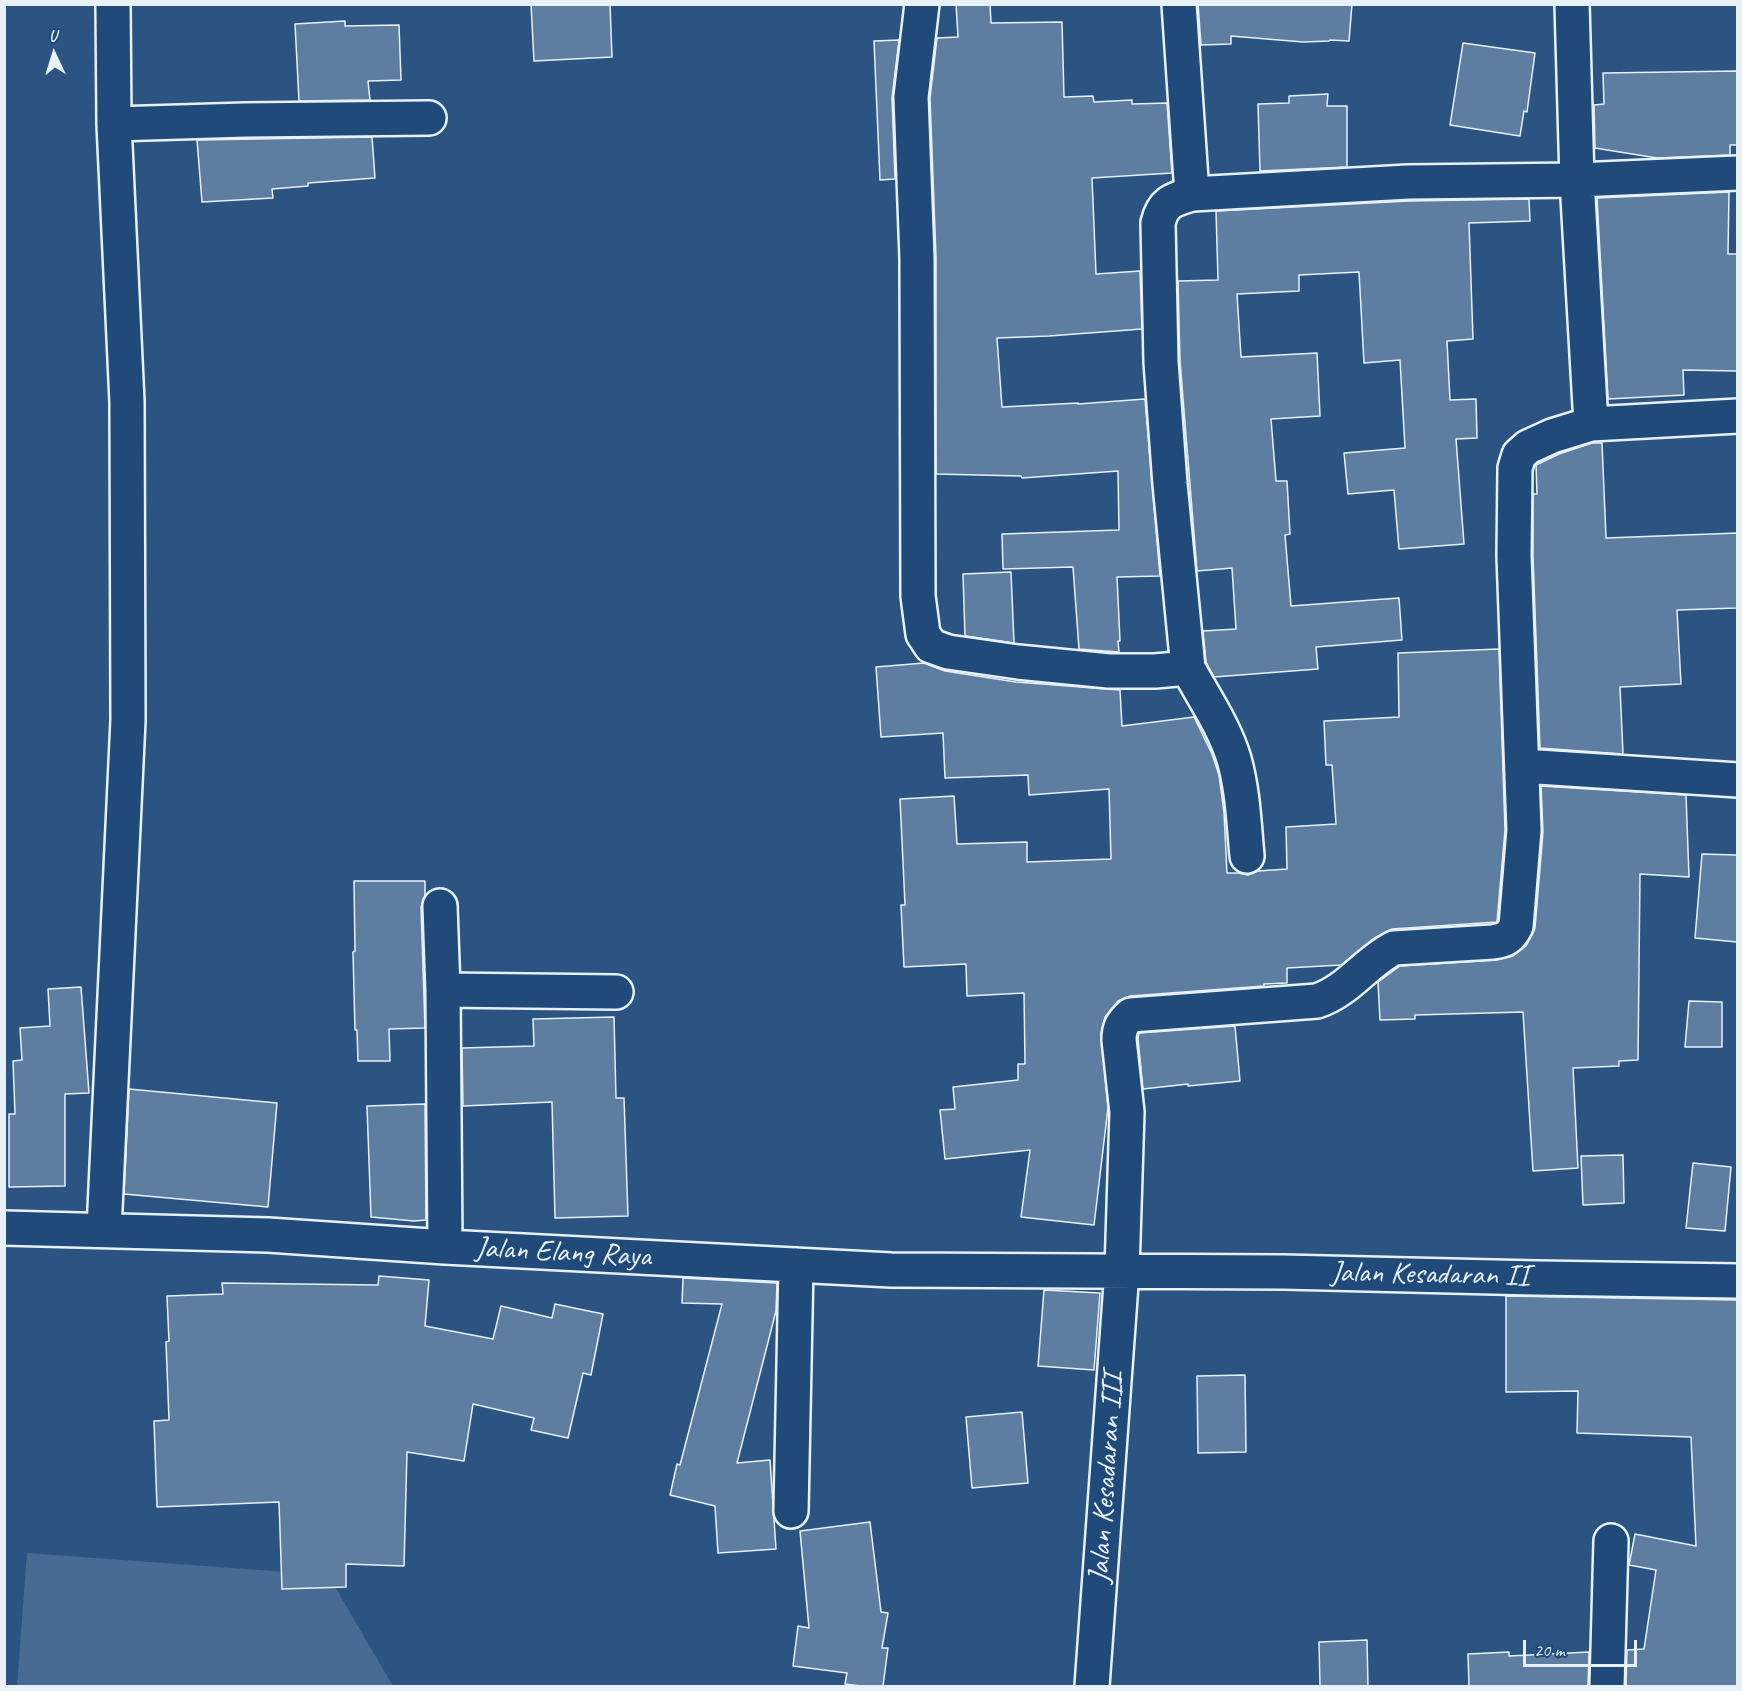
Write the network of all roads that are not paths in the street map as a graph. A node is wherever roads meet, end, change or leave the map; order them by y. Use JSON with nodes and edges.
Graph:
{"nodes":[{"id":1,"x":112,"y":4,"type":"edge"},
{"id":2,"x":922,"y":4,"type":"edge"},
{"id":3,"x":1179,"y":4,"type":"edge"},
{"id":4,"x":1572,"y":4,"type":"edge"},
{"id":5,"x":429,"y":118,"type":"dead end"},
{"id":6,"x":114,"y":124,"type":"junction"},
{"id":7,"x":1737,"y":173,"type":"edge"},
{"id":8,"x":1577,"y":180,"type":"junction"},
{"id":9,"x":1192,"y":194,"type":"junction"},
{"id":10,"x":1737,"y":416,"type":"edge"},
{"id":11,"x":1591,"y":424,"type":"junction"},
{"id":12,"x":1188,"y":668,"type":"junction"},
{"id":13,"x":1522,"y":766,"type":"junction"},
{"id":14,"x":1737,"y":780,"type":"edge"},
{"id":15,"x":1247,"y":856,"type":"dead end"},
{"id":16,"x":440,"y":906,"type":"dead end"},
{"id":17,"x":442,"y":990,"type":"junction"},
{"id":18,"x":616,"y":992,"type":"dead end"},
{"id":19,"x":4,"y":1228,"type":"edge"},
{"id":20,"x":104,"y":1230,"type":"junction"},
{"id":21,"x":445,"y":1247,"type":"junction"},
{"id":22,"x":796,"y":1265,"type":"junction"},
{"id":23,"x":1122,"y":1270,"type":"junction"},
{"id":24,"x":1737,"y":1281,"type":"edge"},
{"id":25,"x":791,"y":1511,"type":"dead end"},
{"id":26,"x":1611,"y":1541,"type":"dead end"},
{"id":27,"x":1092,"y":1686,"type":"edge"},
{"id":28,"x":1607,"y":1686,"type":"edge"}],
"edges":[{"from":1,"to":6,"type":"street"},
{"from":2,"to":12,"type":"street"},
{"from":3,"to":9,"type":"street"},
{"from":4,"to":8,"type":"street"},
{"from":5,"to":6,"type":"street"},
{"from":6,"to":20,"type":"street"},
{"from":7,"to":8,"type":"street"},
{"from":8,"to":9,"type":"street"},
{"from":8,"to":11,"type":"street"},
{"from":9,"to":12,"type":"street"},
{"from":10,"to":11,"type":"street"},
{"from":11,"to":13,"type":"street"},
{"from":12,"to":15,"type":"street"},
{"from":13,"to":14,"type":"street"},
{"from":13,"to":23,"type":"street","name":"Jalan Kesadaran III"},
{"from":16,"to":17,"type":"street"},
{"from":17,"to":18,"type":"street"},
{"from":17,"to":21,"type":"street"},
{"from":19,"to":20,"type":"street","name":"Jalan Elang Raya"},
{"from":20,"to":21,"type":"street","name":"Jalan Elang Raya"},
{"from":21,"to":22,"type":"street","name":"Jalan Elang Raya"},
{"from":22,"to":23,"type":"street","name":"Jalan Elang Raya"},
{"from":22,"to":25,"type":"street"},
{"from":23,"to":24,"type":"street","name":"Jalan Kesadaran II"},
{"from":23,"to":27,"type":"street","name":"Jalan Kesadaran III"},
{"from":26,"to":28,"type":"street"}]}
